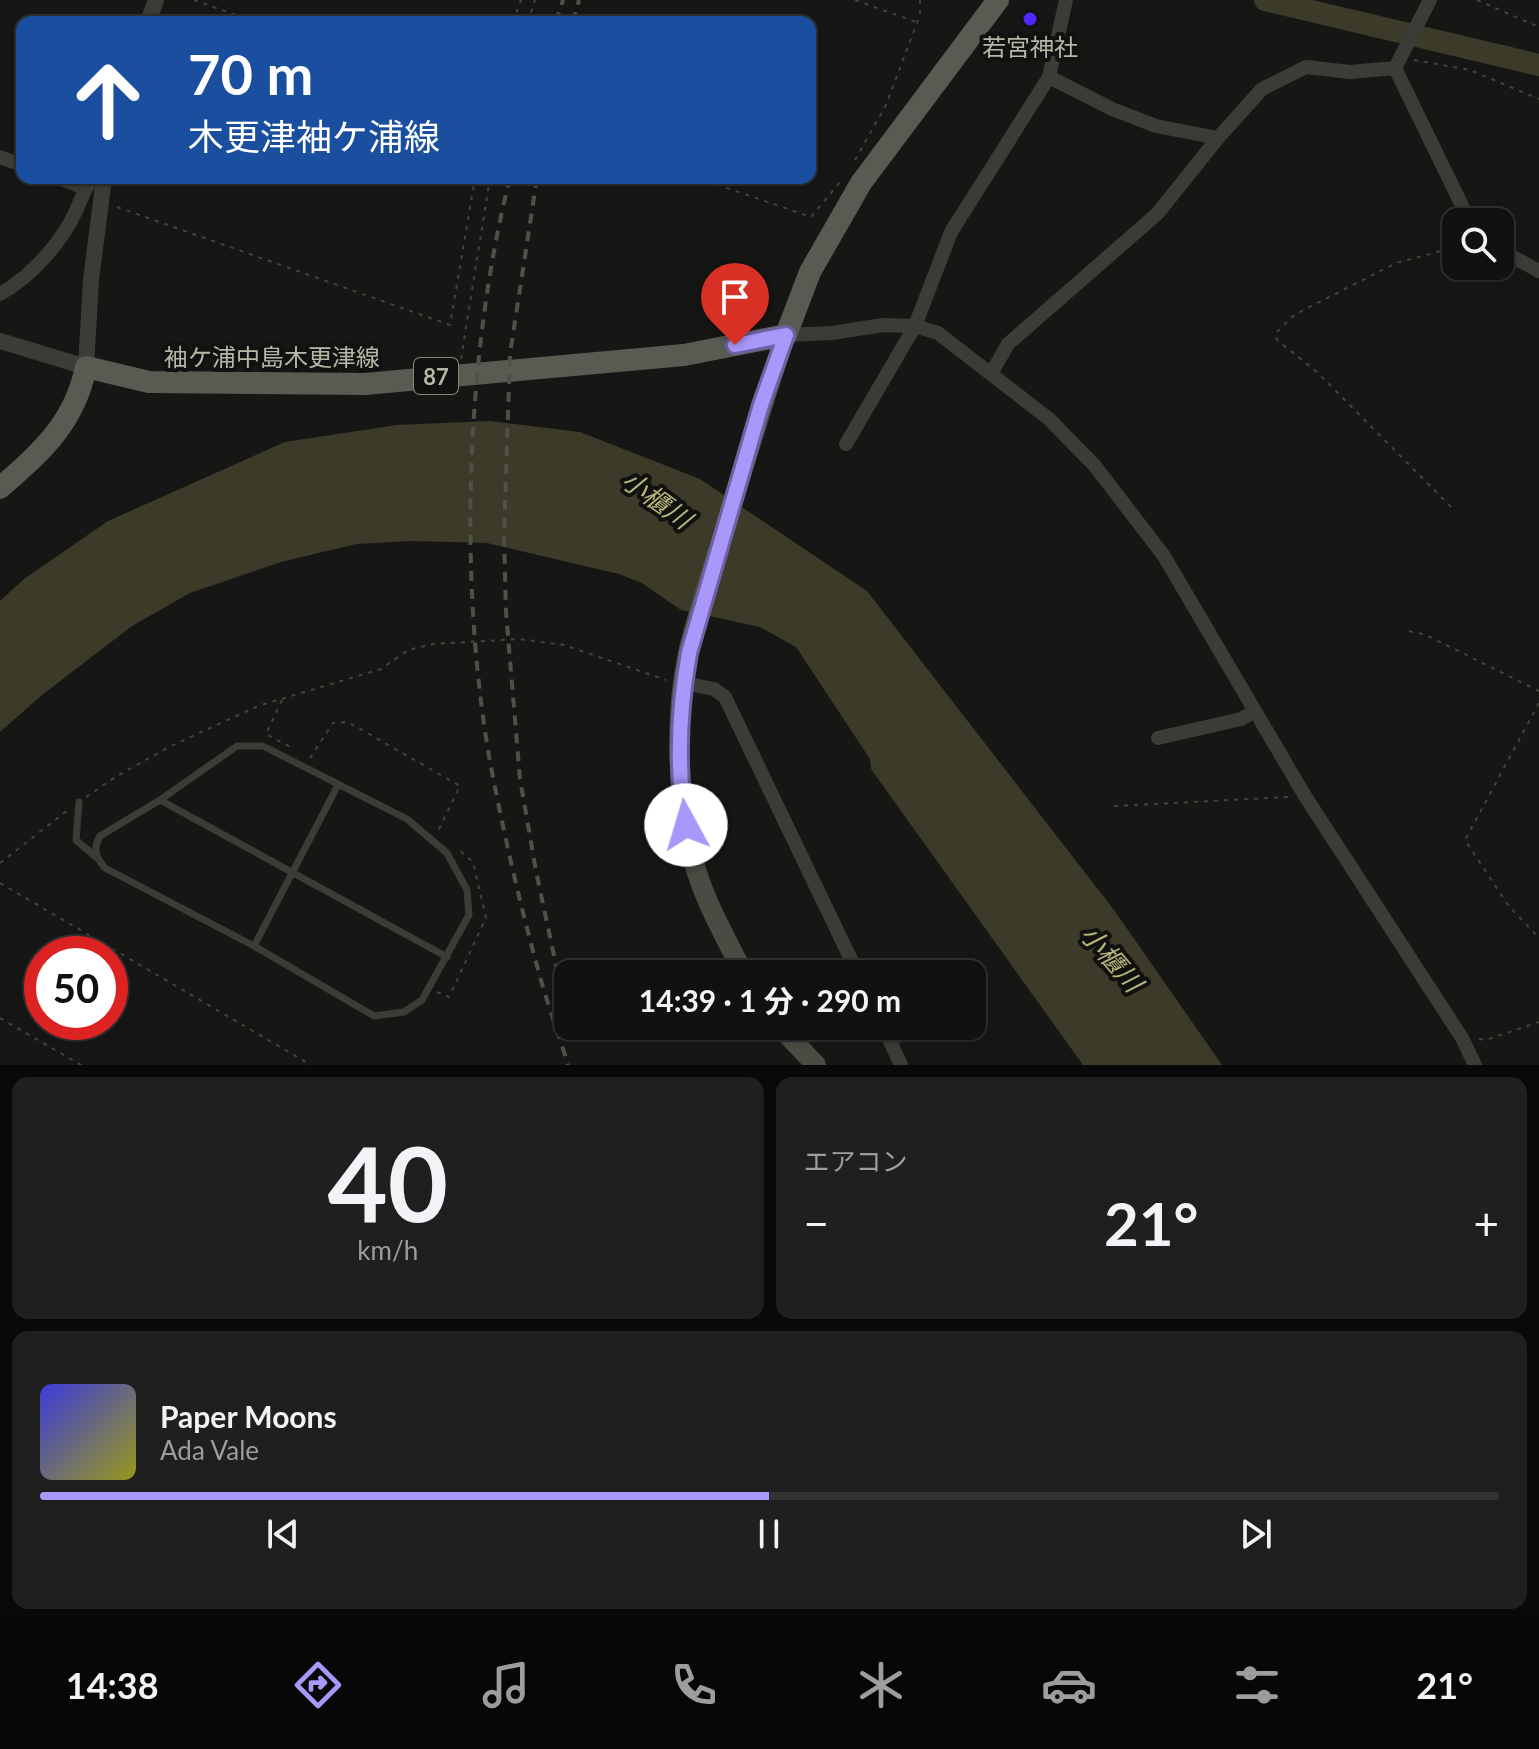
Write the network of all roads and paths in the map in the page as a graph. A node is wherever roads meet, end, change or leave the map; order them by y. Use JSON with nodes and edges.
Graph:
{"nodes":[{"id":1,"x":194,"y":0,"type":"edge"},
{"id":2,"x":855,"y":0,"type":"edge"},
{"id":3,"x":920,"y":0,"type":"edge"},
{"id":4,"x":998,"y":0,"type":"edge"},
{"id":5,"x":1066,"y":0,"type":"edge"},
{"id":6,"x":1430,"y":0,"type":"edge"},
{"id":7,"x":1477,"y":0,"type":"edge"},
{"id":8,"x":238,"y":16,"type":"edge"},
{"id":9,"x":917,"y":22,"type":"junction"},
{"id":10,"x":1539,"y":27,"type":"edge"},
{"id":11,"x":1398,"y":63,"type":"junction"},
{"id":12,"x":1049,"y":77,"type":"junction"},
{"id":13,"x":1539,"y":99,"type":"edge"},
{"id":14,"x":1218,"y":138,"type":"junction"},
{"id":15,"x":853,"y":164,"type":"dead end"},
{"id":16,"x":846,"y":176,"type":"dead end"},
{"id":17,"x":90,"y":184,"type":"edge"},
{"id":18,"x":103,"y":184,"type":"edge"},
{"id":19,"x":474,"y":184,"type":"edge"},
{"id":20,"x":489,"y":184,"type":"edge"},
{"id":21,"x":715,"y":184,"type":"edge"},
{"id":22,"x":102,"y":201,"type":"junction"},
{"id":23,"x":1464,"y":208,"type":"edge"},
{"id":24,"x":1442,"y":251,"type":"edge"},
{"id":25,"x":1514,"y":258,"type":"edge"},
{"id":26,"x":1539,"y":271,"type":"edge"},
{"id":27,"x":0,"y":294,"type":"edge"},
{"id":28,"x":915,"y":326,"type":"junction"},
{"id":29,"x":786,"y":335,"type":"junction"},
{"id":30,"x":0,"y":341,"type":"edge"},
{"id":31,"x":86,"y":367,"type":"junction"},
{"id":32,"x":992,"y":372,"type":"junction"},
{"id":33,"x":459,"y":374,"type":"junction"},
{"id":34,"x":846,"y":444,"type":"dead end"},
{"id":35,"x":0,"y":488,"type":"edge"},
{"id":36,"x":1451,"y":507,"type":"dead end"},
{"id":37,"x":1409,"y":631,"type":"dead end"},
{"id":38,"x":683,"y":683,"type":"junction"},
{"id":39,"x":1539,"y":691,"type":"edge"},
{"id":40,"x":1539,"y":703,"type":"edge"},
{"id":41,"x":1253,"y":712,"type":"junction"},
{"id":42,"x":1158,"y":738,"type":"dead end"},
{"id":43,"x":338,"y":785,"type":"junction"},
{"id":44,"x":1305,"y":796,"type":"junction"},
{"id":45,"x":160,"y":800,"type":"junction"},
{"id":46,"x":79,"y":802,"type":"junction"},
{"id":47,"x":1114,"y":806,"type":"dead end"},
{"id":48,"x":96,"y":857,"type":"junction"},
{"id":49,"x":0,"y":863,"type":"edge"},
{"id":50,"x":294,"y":871,"type":"junction"},
{"id":51,"x":0,"y":883,"type":"edge"},
{"id":52,"x":1539,"y":938,"type":"edge"},
{"id":53,"x":254,"y":946,"type":"junction"},
{"id":54,"x":447,"y":957,"type":"junction"},
{"id":55,"x":737,"y":960,"type":"edge"},
{"id":56,"x":851,"y":960,"type":"edge"},
{"id":57,"x":0,"y":1018,"type":"edge"},
{"id":58,"x":1539,"y":1022,"type":"edge"},
{"id":59,"x":1462,"y":1038,"type":"junction"},
{"id":60,"x":792,"y":1040,"type":"edge"},
{"id":61,"x":889,"y":1040,"type":"edge"},
{"id":62,"x":81,"y":1065,"type":"edge"},
{"id":63,"x":311,"y":1065,"type":"edge"},
{"id":64,"x":816,"y":1065,"type":"edge"},
{"id":65,"x":901,"y":1065,"type":"edge"},
{"id":66,"x":1475,"y":1065,"type":"edge"}],
"edges":[{"from":1,"to":8,"type":"path"},
{"from":2,"to":9,"type":"path"},
{"from":3,"to":9,"type":"path"},
{"from":4,"to":29,"type":"main road"},
{"from":5,"to":12,"type":"street"},
{"from":6,"to":11,"type":"street"},
{"from":7,"to":10,"type":"path"},
{"from":9,"to":15,"type":"path"},
{"from":11,"to":13,"type":"path"},
{"from":11,"to":14,"type":"street"},
{"from":11,"to":23,"type":"street"},
{"from":12,"to":14,"type":"street"},
{"from":12,"to":28,"type":"street"},
{"from":14,"to":32,"type":"street"},
{"from":16,"to":21,"type":"path"},
{"from":17,"to":27,"type":"street"},
{"from":18,"to":22,"type":"street"},
{"from":19,"to":22,"type":"path"},
{"from":20,"to":33,"type":"path"},
{"from":22,"to":31,"type":"street"},
{"from":24,"to":36,"type":"path"},
{"from":25,"to":26,"type":"street"},
{"from":28,"to":29,"type":"street"},
{"from":28,"to":32,"type":"street"},
{"from":28,"to":34,"type":"street"},
{"from":29,"to":33,"type":"main road","name":"袖ケ浦中島木更津線","number":"87"},
{"from":29,"to":38,"type":"main road"},
{"from":30,"to":31,"type":"street"},
{"from":31,"to":33,"type":"main road","name":"袖ケ浦中島木更津線","number":"87"},
{"from":31,"to":35,"type":"main road"},
{"from":32,"to":41,"type":"street"},
{"from":37,"to":39,"type":"path"},
{"from":38,"to":46,"type":"path"},
{"from":38,"to":55,"type":"main road"},
{"from":38,"to":56,"type":"street"},
{"from":40,"to":52,"type":"path"},
{"from":41,"to":42,"type":"street"},
{"from":41,"to":44,"type":"street"},
{"from":43,"to":45,"type":"lane"},
{"from":43,"to":50,"type":"lane"},
{"from":43,"to":54,"type":"lane"},
{"from":44,"to":47,"type":"path"},
{"from":44,"to":59,"type":"street"},
{"from":45,"to":48,"type":"lane"},
{"from":45,"to":50,"type":"lane"},
{"from":46,"to":48,"type":"lane"},
{"from":46,"to":49,"type":"path"},
{"from":48,"to":53,"type":"lane"},
{"from":50,"to":53,"type":"lane"},
{"from":50,"to":54,"type":"lane"},
{"from":51,"to":63,"type":"path"},
{"from":53,"to":54,"type":"lane"},
{"from":57,"to":62,"type":"path"},
{"from":58,"to":59,"type":"path"},
{"from":59,"to":66,"type":"street"},
{"from":60,"to":64,"type":"main road"},
{"from":61,"to":65,"type":"street"}]}
